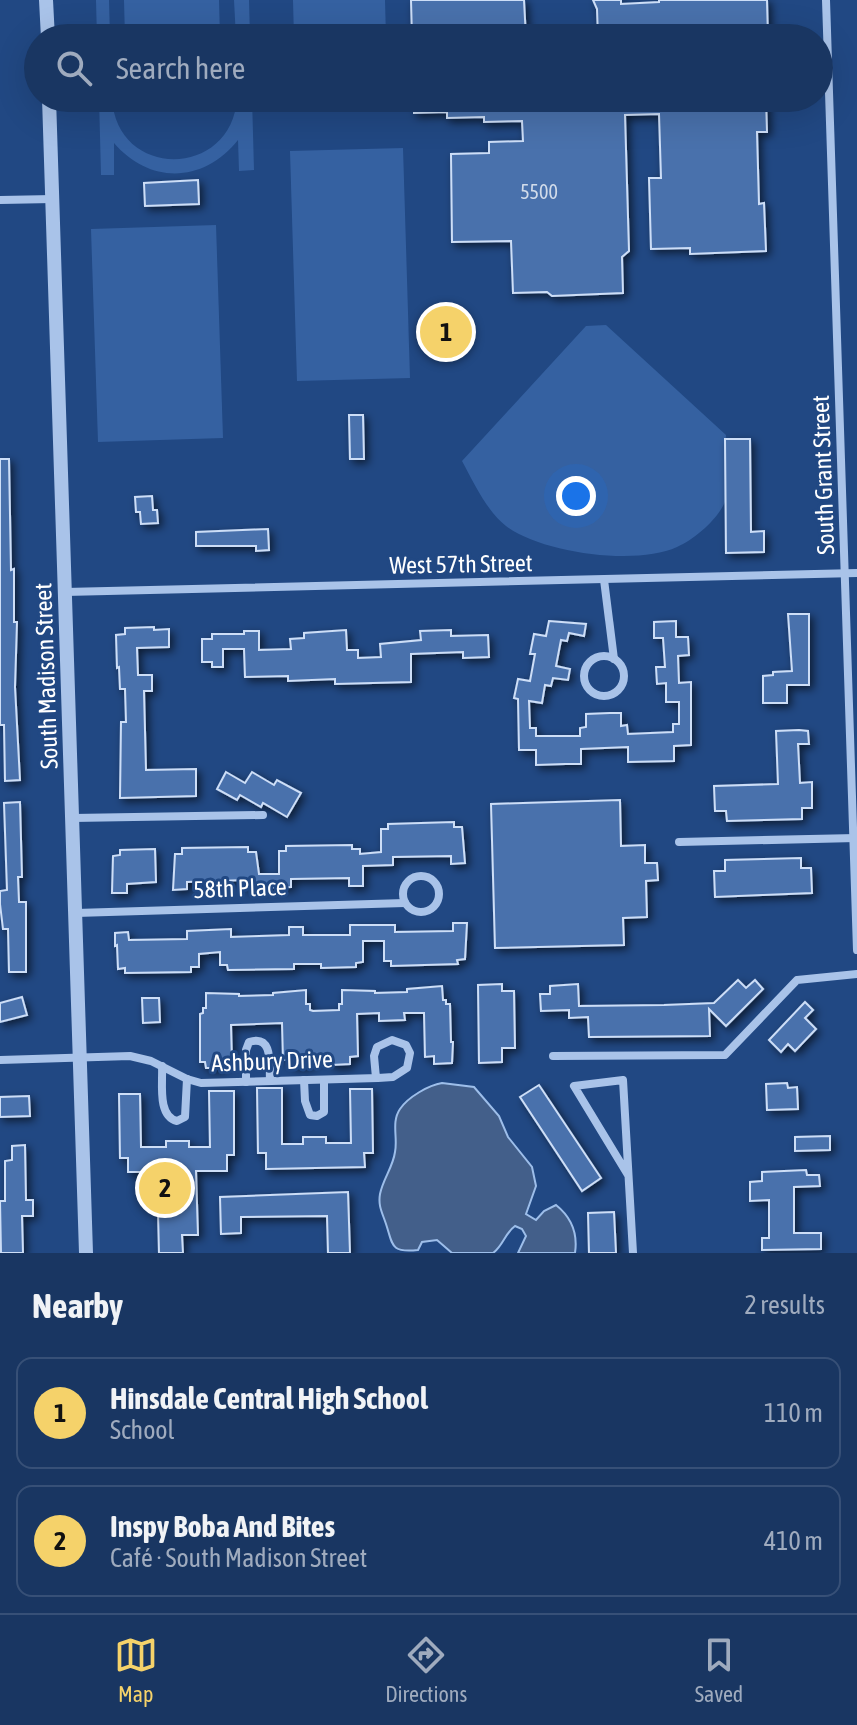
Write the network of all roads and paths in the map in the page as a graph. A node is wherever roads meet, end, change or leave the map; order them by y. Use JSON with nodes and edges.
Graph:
{"nodes":[{"id":1,"x":46,"y":0,"type":"edge"},
{"id":2,"x":826,"y":0,"type":"edge"},
{"id":3,"x":47,"y":24,"type":"edge"},
{"id":4,"x":827,"y":24,"type":"edge"},
{"id":5,"x":50,"y":112,"type":"edge"},
{"id":6,"x":830,"y":112,"type":"edge"},
{"id":7,"x":53,"y":199,"type":"junction"},
{"id":8,"x":0,"y":200,"type":"edge"},
{"id":9,"x":857,"y":573,"type":"edge"},
{"id":10,"x":846,"y":574,"type":"junction"},
{"id":11,"x":604,"y":580,"type":"junction"},
{"id":12,"x":65,"y":592,"type":"junction"},
{"id":13,"x":614,"y":659,"type":"junction"},
{"id":14,"x":263,"y":815,"type":"dead end"},
{"id":15,"x":73,"y":818,"type":"junction"},
{"id":16,"x":856,"y":838,"type":"edge"},
{"id":17,"x":679,"y":842,"type":"dead end"},
{"id":18,"x":405,"y":903,"type":"junction"},
{"id":19,"x":76,"y":913,"type":"junction"},
{"id":20,"x":857,"y":950,"type":"edge"},
{"id":21,"x":857,"y":974,"type":"edge"},
{"id":22,"x":553,"y":1056,"type":"dead end"},
{"id":23,"x":80,"y":1058,"type":"junction"},
{"id":24,"x":0,"y":1060,"type":"edge"},
{"id":25,"x":162,"y":1066,"type":"junction"},
{"id":26,"x":376,"y":1078,"type":"junction"},
{"id":27,"x":187,"y":1079,"type":"junction"},
{"id":28,"x":304,"y":1080,"type":"junction"},
{"id":29,"x":324,"y":1080,"type":"junction"},
{"id":30,"x":270,"y":1081,"type":"junction"},
{"id":31,"x":246,"y":1082,"type":"junction"},
{"id":32,"x":628,"y":1175,"type":"junction"},
{"id":33,"x":86,"y":1253,"type":"edge"},
{"id":34,"x":633,"y":1253,"type":"edge"}],
"edges":[{"from":1,"to":3,"type":"street"},
{"from":2,"to":4,"type":"street","name":"South Grant Street"},
{"from":5,"to":7,"type":"street","name":"South Madison Street"},
{"from":6,"to":10,"type":"street","name":"South Grant Street"},
{"from":7,"to":8,"type":"street"},
{"from":7,"to":12,"type":"street","name":"South Madison Street"},
{"from":9,"to":10,"type":"street","name":"West 57th Street"},
{"from":10,"to":11,"type":"street","name":"West 57th Street"},
{"from":10,"to":16,"type":"street","name":"South Grant Street"},
{"from":11,"to":12,"type":"street","name":"West 57th Street"},
{"from":11,"to":13,"type":"street"},
{"from":12,"to":15,"type":"street","name":"South Madison Street"},
{"from":13,"to":13,"type":"street"},
{"from":14,"to":15,"type":"street"},
{"from":15,"to":19,"type":"street","name":"South Madison Street"},
{"from":16,"to":17,"type":"street"},
{"from":16,"to":20,"type":"street","name":"South Grant Street"},
{"from":18,"to":18,"type":"street","name":"58th Place"},
{"from":18,"to":19,"type":"street","name":"58th Place"},
{"from":19,"to":23,"type":"street","name":"South Madison Street"},
{"from":21,"to":22,"type":"street"},
{"from":23,"to":24,"type":"street","name":"Ashbury Drive"},
{"from":23,"to":25,"type":"street","name":"Ashbury Drive"},
{"from":23,"to":33,"type":"street","name":"South Madison Street"},
{"from":25,"to":27,"type":"street","name":"Ashbury Drive"},
{"from":25,"to":27,"type":"street"},
{"from":26,"to":26,"type":"street","name":"Ashbury Drive"},
{"from":26,"to":29,"type":"street","name":"Ashbury Drive"},
{"from":27,"to":31,"type":"street","name":"Ashbury Drive"},
{"from":28,"to":29,"type":"street","name":"Ashbury Drive"},
{"from":28,"to":29,"type":"street"},
{"from":28,"to":30,"type":"street","name":"Ashbury Drive"},
{"from":30,"to":31,"type":"street","name":"Ashbury Drive"},
{"from":30,"to":31,"type":"street"},
{"from":32,"to":32,"type":"street"},
{"from":32,"to":34,"type":"street"}]}
